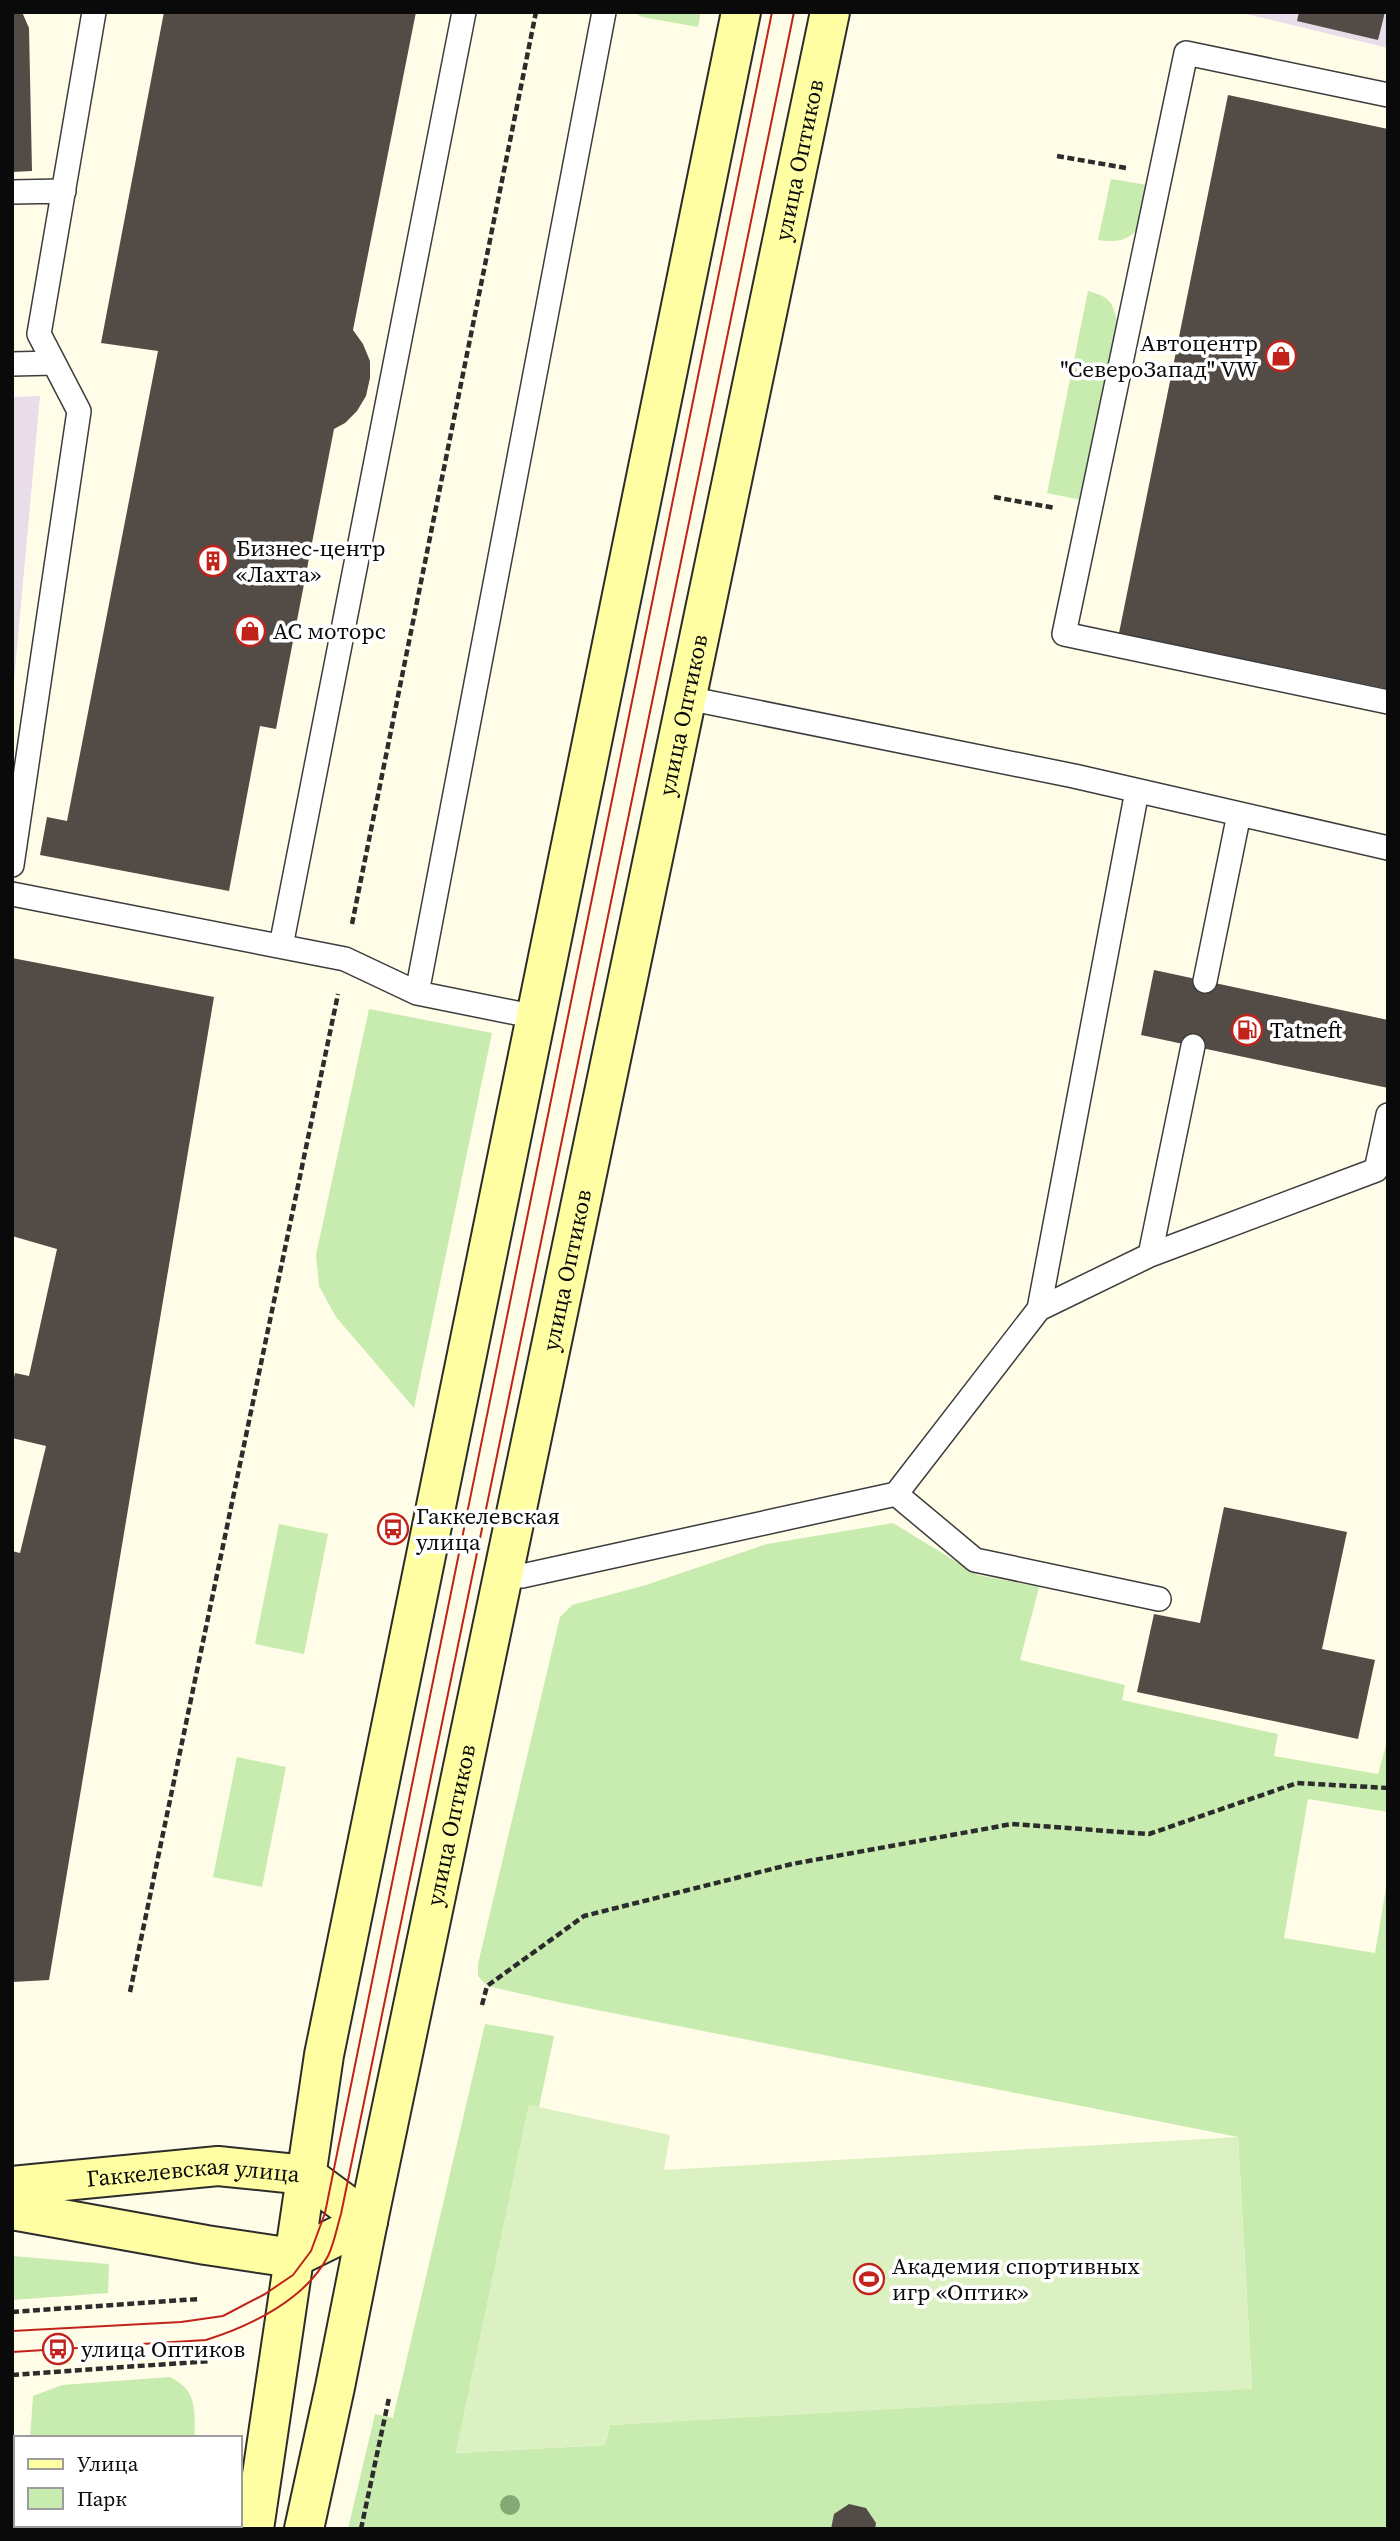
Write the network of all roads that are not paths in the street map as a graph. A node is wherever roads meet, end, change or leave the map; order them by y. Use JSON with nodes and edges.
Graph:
{"nodes":[{"id":1,"x":94,"y":12,"type":"edge"},
{"id":2,"x":464,"y":12,"type":"edge"},
{"id":3,"x":604,"y":12,"type":"edge"},
{"id":4,"x":741,"y":12,"type":"edge"},
{"id":5,"x":830,"y":12,"type":"edge"},
{"id":6,"x":1388,"y":95,"type":"edge"},
{"id":7,"x":64,"y":191,"type":"junction"},
{"id":8,"x":12,"y":192,"type":"edge"},
{"id":9,"x":54,"y":363,"type":"junction"},
{"id":10,"x":12,"y":364,"type":"edge"},
{"id":11,"x":687,"y":698,"type":"junction"},
{"id":12,"x":1388,"y":702,"type":"edge"},
{"id":13,"x":1137,"y":791,"type":"junction"},
{"id":14,"x":1239,"y":814,"type":"junction"},
{"id":15,"x":1388,"y":848,"type":"edge"},
{"id":16,"x":12,"y":865,"type":"edge"},
{"id":17,"x":12,"y":894,"type":"edge"},
{"id":18,"x":281,"y":946,"type":"junction"},
{"id":19,"x":1205,"y":981,"type":"dead end"},
{"id":20,"x":417,"y":993,"type":"junction"},
{"id":21,"x":536,"y":1017,"type":"junction"},
{"id":22,"x":1192,"y":1046,"type":"dead end"},
{"id":23,"x":1388,"y":1115,"type":"edge"},
{"id":24,"x":1382,"y":1171,"type":"edge"},
{"id":25,"x":1150,"y":1255,"type":"junction"},
{"id":26,"x":1039,"y":1309,"type":"junction"},
{"id":27,"x":896,"y":1494,"type":"junction"},
{"id":28,"x":504,"y":1575,"type":"junction"},
{"id":29,"x":1159,"y":1598,"type":"dead end"},
{"id":30,"x":306,"y":2175,"type":"junction"},
{"id":31,"x":12,"y":2186,"type":"edge"},
{"id":32,"x":12,"y":2210,"type":"edge"},
{"id":33,"x":368,"y":2221,"type":"junction"},
{"id":34,"x":293,"y":2258,"type":"junction"},
{"id":35,"x":254,"y":2529,"type":"edge"},
{"id":36,"x":304,"y":2529,"type":"edge"}],
"edges":[{"from":1,"to":7,"type":"lane"},
{"from":2,"to":18,"type":"lane"},
{"from":3,"to":20,"type":"lane"},
{"from":4,"to":21,"type":"main road"},
{"from":5,"to":11,"type":"main road","name":"улица Оптиков"},
{"from":6,"to":12,"type":"lane"},
{"from":7,"to":8,"type":"lane"},
{"from":7,"to":9,"type":"lane"},
{"from":9,"to":10,"type":"lane"},
{"from":9,"to":16,"type":"lane"},
{"from":11,"to":13,"type":"lane"},
{"from":11,"to":28,"type":"main road","name":"улица Оптиков"},
{"from":13,"to":14,"type":"lane"},
{"from":13,"to":26,"type":"lane"},
{"from":14,"to":15,"type":"lane"},
{"from":14,"to":19,"type":"lane"},
{"from":17,"to":18,"type":"lane"},
{"from":18,"to":20,"type":"lane"},
{"from":20,"to":21,"type":"lane"},
{"from":21,"to":30,"type":"main road"},
{"from":22,"to":25,"type":"lane"},
{"from":23,"to":24,"type":"lane"},
{"from":24,"to":25,"type":"lane"},
{"from":25,"to":26,"type":"lane"},
{"from":26,"to":27,"type":"lane"},
{"from":27,"to":28,"type":"lane"},
{"from":27,"to":29,"type":"lane"},
{"from":28,"to":33,"type":"main road","name":"улица Оптиков"},
{"from":30,"to":31,"type":"main road","name":"Гаккелевская улица"},
{"from":30,"to":33,"type":"main road","name":"Гаккелевская улица"},
{"from":30,"to":34,"type":"main road"},
{"from":32,"to":34,"type":"main road","name":"Гаккелевская улица"},
{"from":33,"to":34,"type":"main road"},
{"from":33,"to":36,"type":"main road","name":"улица Оптиков"},
{"from":34,"to":35,"type":"main road"}]}
